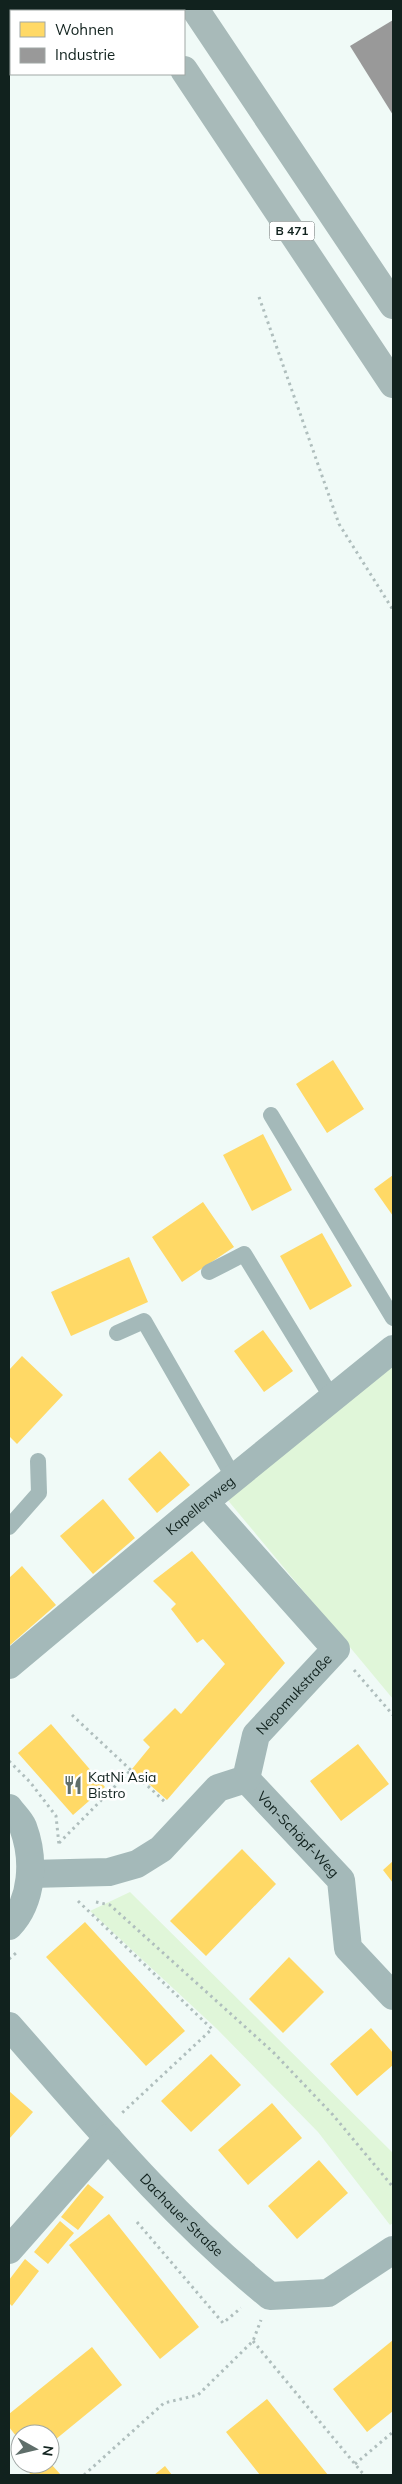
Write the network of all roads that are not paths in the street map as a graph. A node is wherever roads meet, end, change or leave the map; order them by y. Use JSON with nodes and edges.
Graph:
{"nodes":[{"id":1,"x":195,"y":9,"type":"edge"},
{"id":2,"x":213,"y":9,"type":"edge"},
{"id":3,"x":220,"y":45,"type":"junction"},
{"id":4,"x":185,"y":72,"type":"edge"},
{"id":5,"x":393,"y":305,"type":"edge"},
{"id":6,"x":393,"y":384,"type":"edge"},
{"id":7,"x":271,"y":1115,"type":"dead end"},
{"id":8,"x":209,"y":1272,"type":"dead end"},
{"id":9,"x":393,"y":1318,"type":"edge"},
{"id":10,"x":117,"y":1332,"type":"dead end"},
{"id":11,"x":393,"y":1349,"type":"edge"},
{"id":12,"x":332,"y":1398,"type":"junction"},
{"id":13,"x":38,"y":1461,"type":"dead end"},
{"id":14,"x":234,"y":1478,"type":"junction"},
{"id":15,"x":205,"y":1502,"type":"junction"},
{"id":16,"x":9,"y":1527,"type":"edge"},
{"id":17,"x":9,"y":1665,"type":"edge"},
{"id":18,"x":246,"y":1779,"type":"junction"},
{"id":19,"x":16,"y":1817,"type":"edge"},
{"id":20,"x":31,"y":1874,"type":"junction"},
{"id":21,"x":9,"y":1926,"type":"edge"},
{"id":22,"x":393,"y":1996,"type":"edge"},
{"id":23,"x":9,"y":2026,"type":"edge"},
{"id":24,"x":105,"y":2135,"type":"junction"},
{"id":25,"x":9,"y":2250,"type":"edge"},
{"id":26,"x":393,"y":2250,"type":"edge"}],
"edges":[{"from":1,"to":3,"type":"highway","number":"B 471"},
{"from":2,"to":3,"type":"highway"},
{"from":3,"to":5,"type":"highway","number":"B 471"},
{"from":4,"to":6,"type":"highway","number":"B 471"},
{"from":7,"to":9,"type":"lane"},
{"from":8,"to":12,"type":"lane"},
{"from":10,"to":14,"type":"lane"},
{"from":11,"to":12,"type":"street","name":"Kapellenweg"},
{"from":12,"to":14,"type":"street","name":"Kapellenweg"},
{"from":13,"to":16,"type":"lane"},
{"from":14,"to":15,"type":"street","name":"Kapellenweg"},
{"from":15,"to":17,"type":"street","name":"Kapellenweg"},
{"from":15,"to":18,"type":"street","name":"Nepomukstraße"},
{"from":18,"to":20,"type":"street"},
{"from":18,"to":22,"type":"street","name":"Von-Schöpf-Weg"},
{"from":19,"to":20,"type":"street"},
{"from":20,"to":21,"type":"street"},
{"from":23,"to":24,"type":"street","name":"Dachauer Straße"},
{"from":24,"to":25,"type":"street"},
{"from":24,"to":26,"type":"street","name":"Dachauer Straße"}]}
